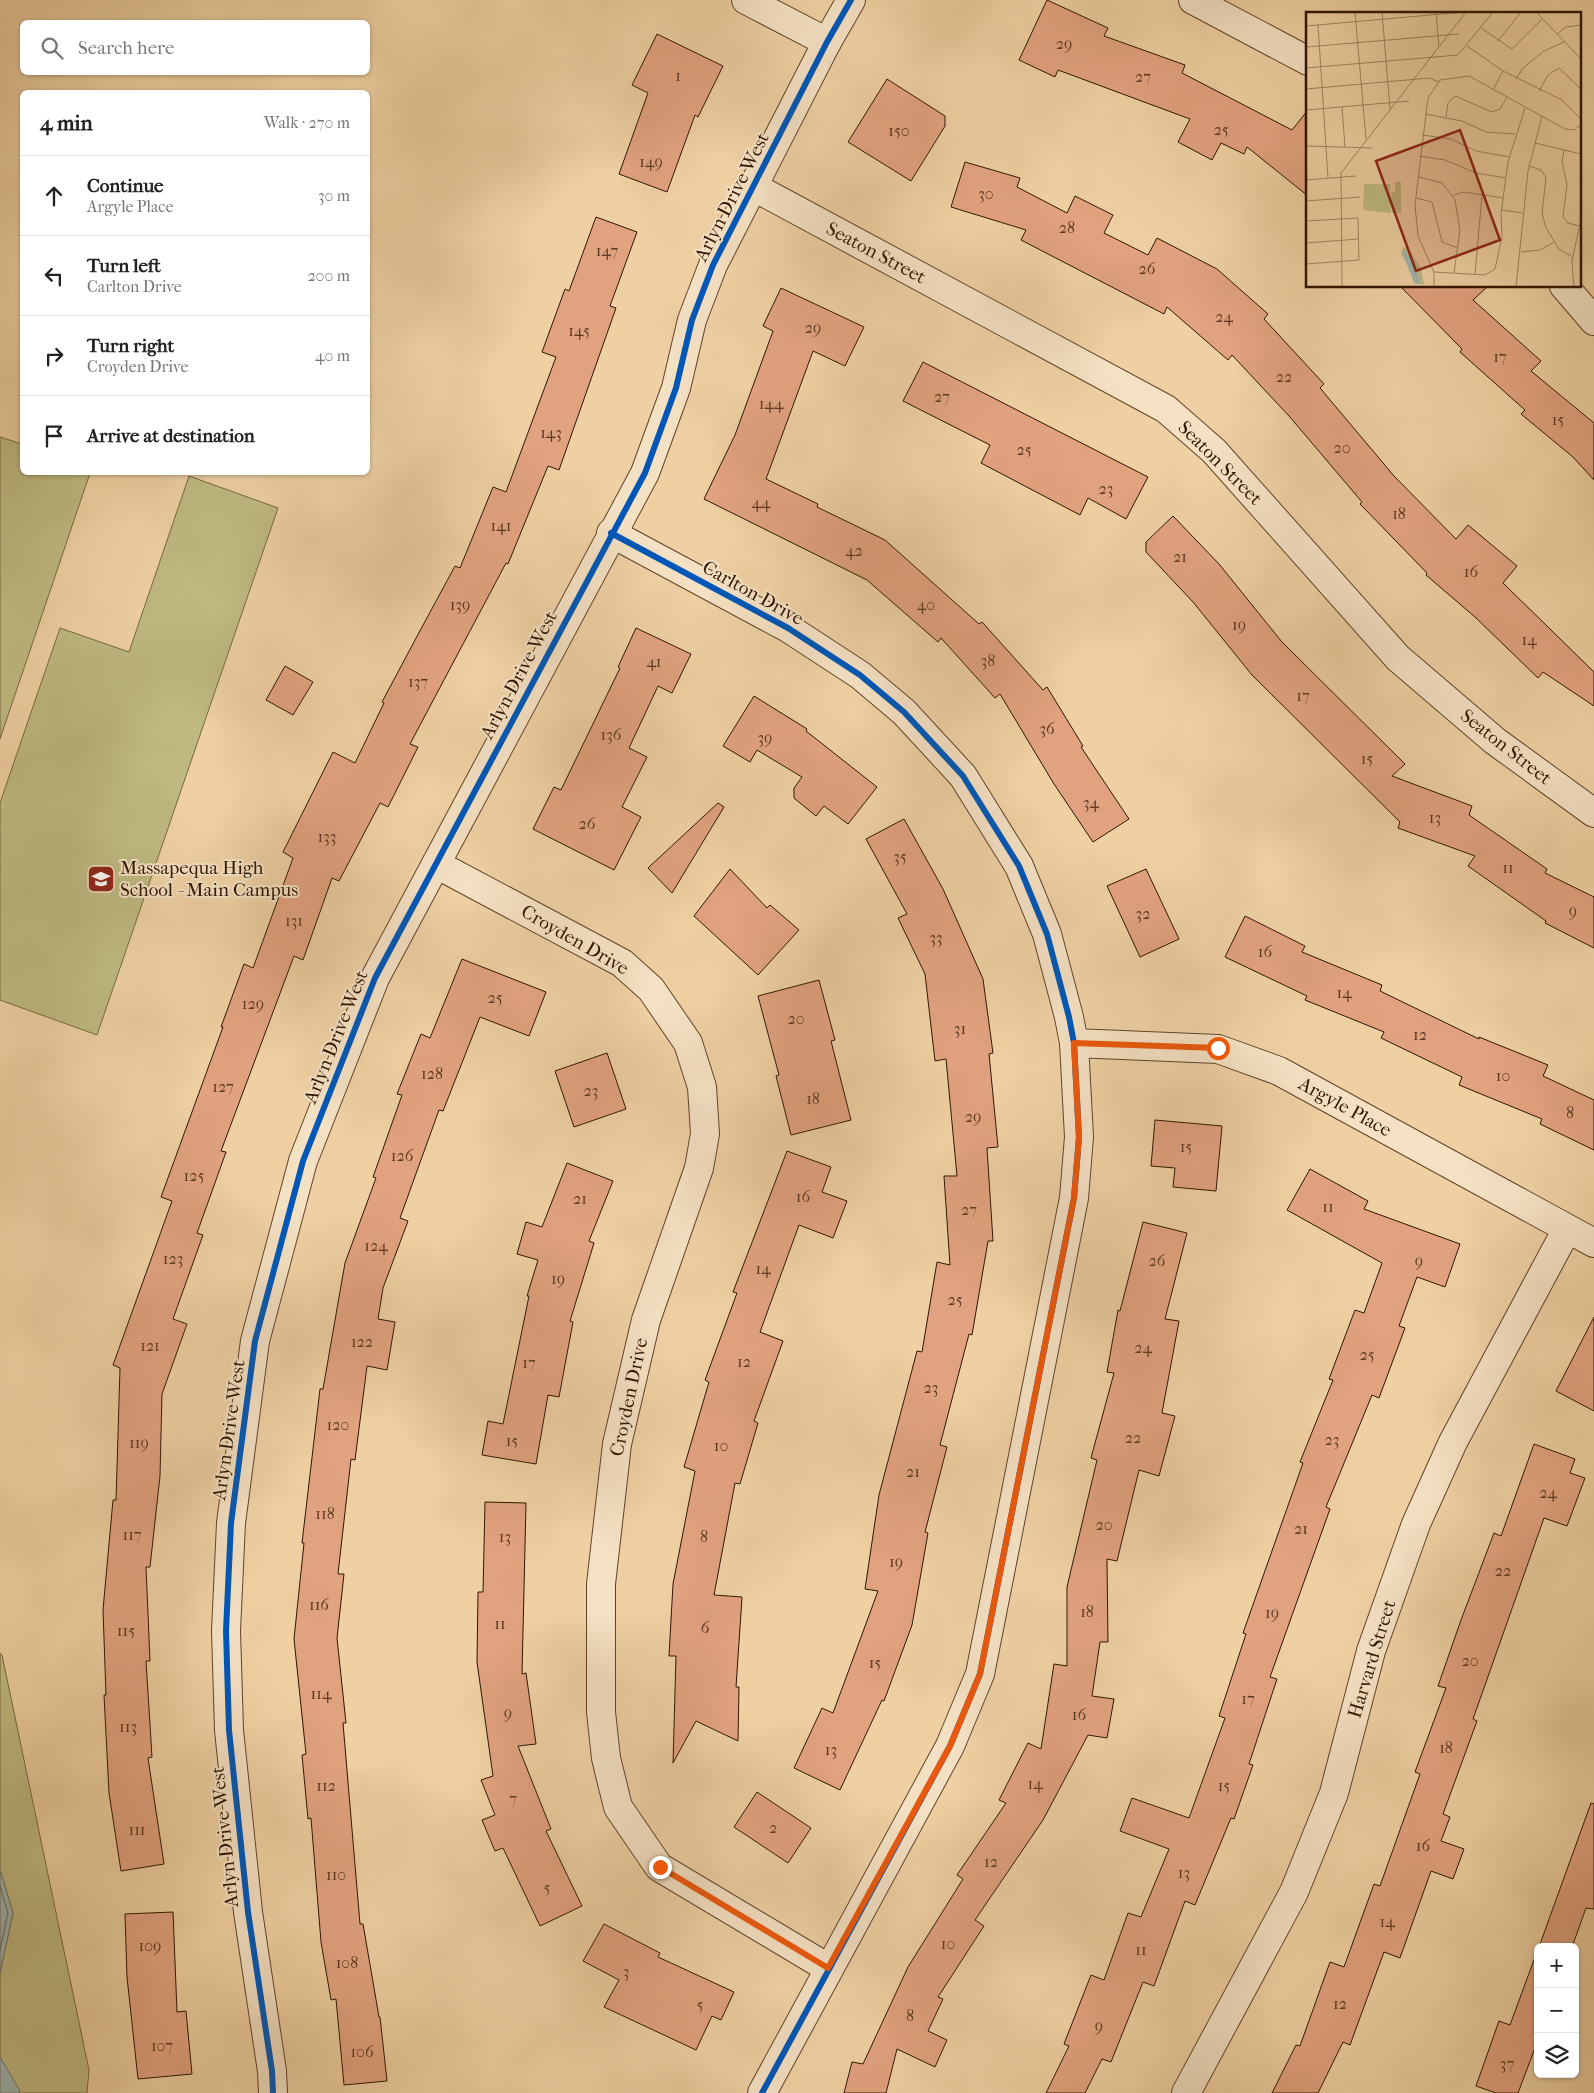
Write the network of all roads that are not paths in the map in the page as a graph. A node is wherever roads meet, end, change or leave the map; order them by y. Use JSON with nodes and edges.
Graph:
{"nodes":[{"id":1,"x":746,"y":0,"type":"edge"},
{"id":2,"x":851,"y":0,"type":"edge"},
{"id":3,"x":1193,"y":0,"type":"edge"},
{"id":4,"x":827,"y":42,"type":"junction"},
{"id":5,"x":1306,"y":60,"type":"edge"},
{"id":6,"x":754,"y":187,"type":"junction"},
{"id":7,"x":1566,"y":288,"type":"edge"},
{"id":8,"x":1594,"y":322,"type":"edge"},
{"id":9,"x":611,"y":533,"type":"junction"},
{"id":10,"x":1594,"y":812,"type":"edge"},
{"id":11,"x":436,"y":864,"type":"junction"},
{"id":12,"x":1074,"y":1043,"type":"junction"},
{"id":13,"x":1567,"y":1229,"type":"junction"},
{"id":14,"x":1594,"y":1243,"type":"edge"},
{"id":15,"x":828,"y":1968,"type":"junction"},
{"id":16,"x":273,"y":2093,"type":"edge"},
{"id":17,"x":762,"y":2093,"type":"edge"},
{"id":18,"x":1186,"y":2093,"type":"edge"}],
"edges":[{"from":1,"to":4,"type":"street"},
{"from":2,"to":4,"type":"street","name":"Arlyn Drive West"},
{"from":3,"to":5,"type":"street"},
{"from":4,"to":6,"type":"street","name":"Arlyn Drive West"},
{"from":6,"to":9,"type":"street","name":"Arlyn Drive West"},
{"from":6,"to":10,"type":"street","name":"Seaton Street"},
{"from":7,"to":8,"type":"street"},
{"from":9,"to":11,"type":"street","name":"Arlyn Drive West"},
{"from":9,"to":12,"type":"street","name":"Carlton Drive"},
{"from":11,"to":15,"type":"street","name":"Croyden Drive"},
{"from":11,"to":16,"type":"street","name":"Arlyn Drive West"},
{"from":12,"to":13,"type":"street","name":"Argyle Place"},
{"from":12,"to":15,"type":"street","name":"Carlton Drive"},
{"from":13,"to":14,"type":"street","name":"Argyle Place"},
{"from":13,"to":18,"type":"street","name":"Harvard Street"},
{"from":15,"to":17,"type":"street","name":"Carlton Drive"}]}
